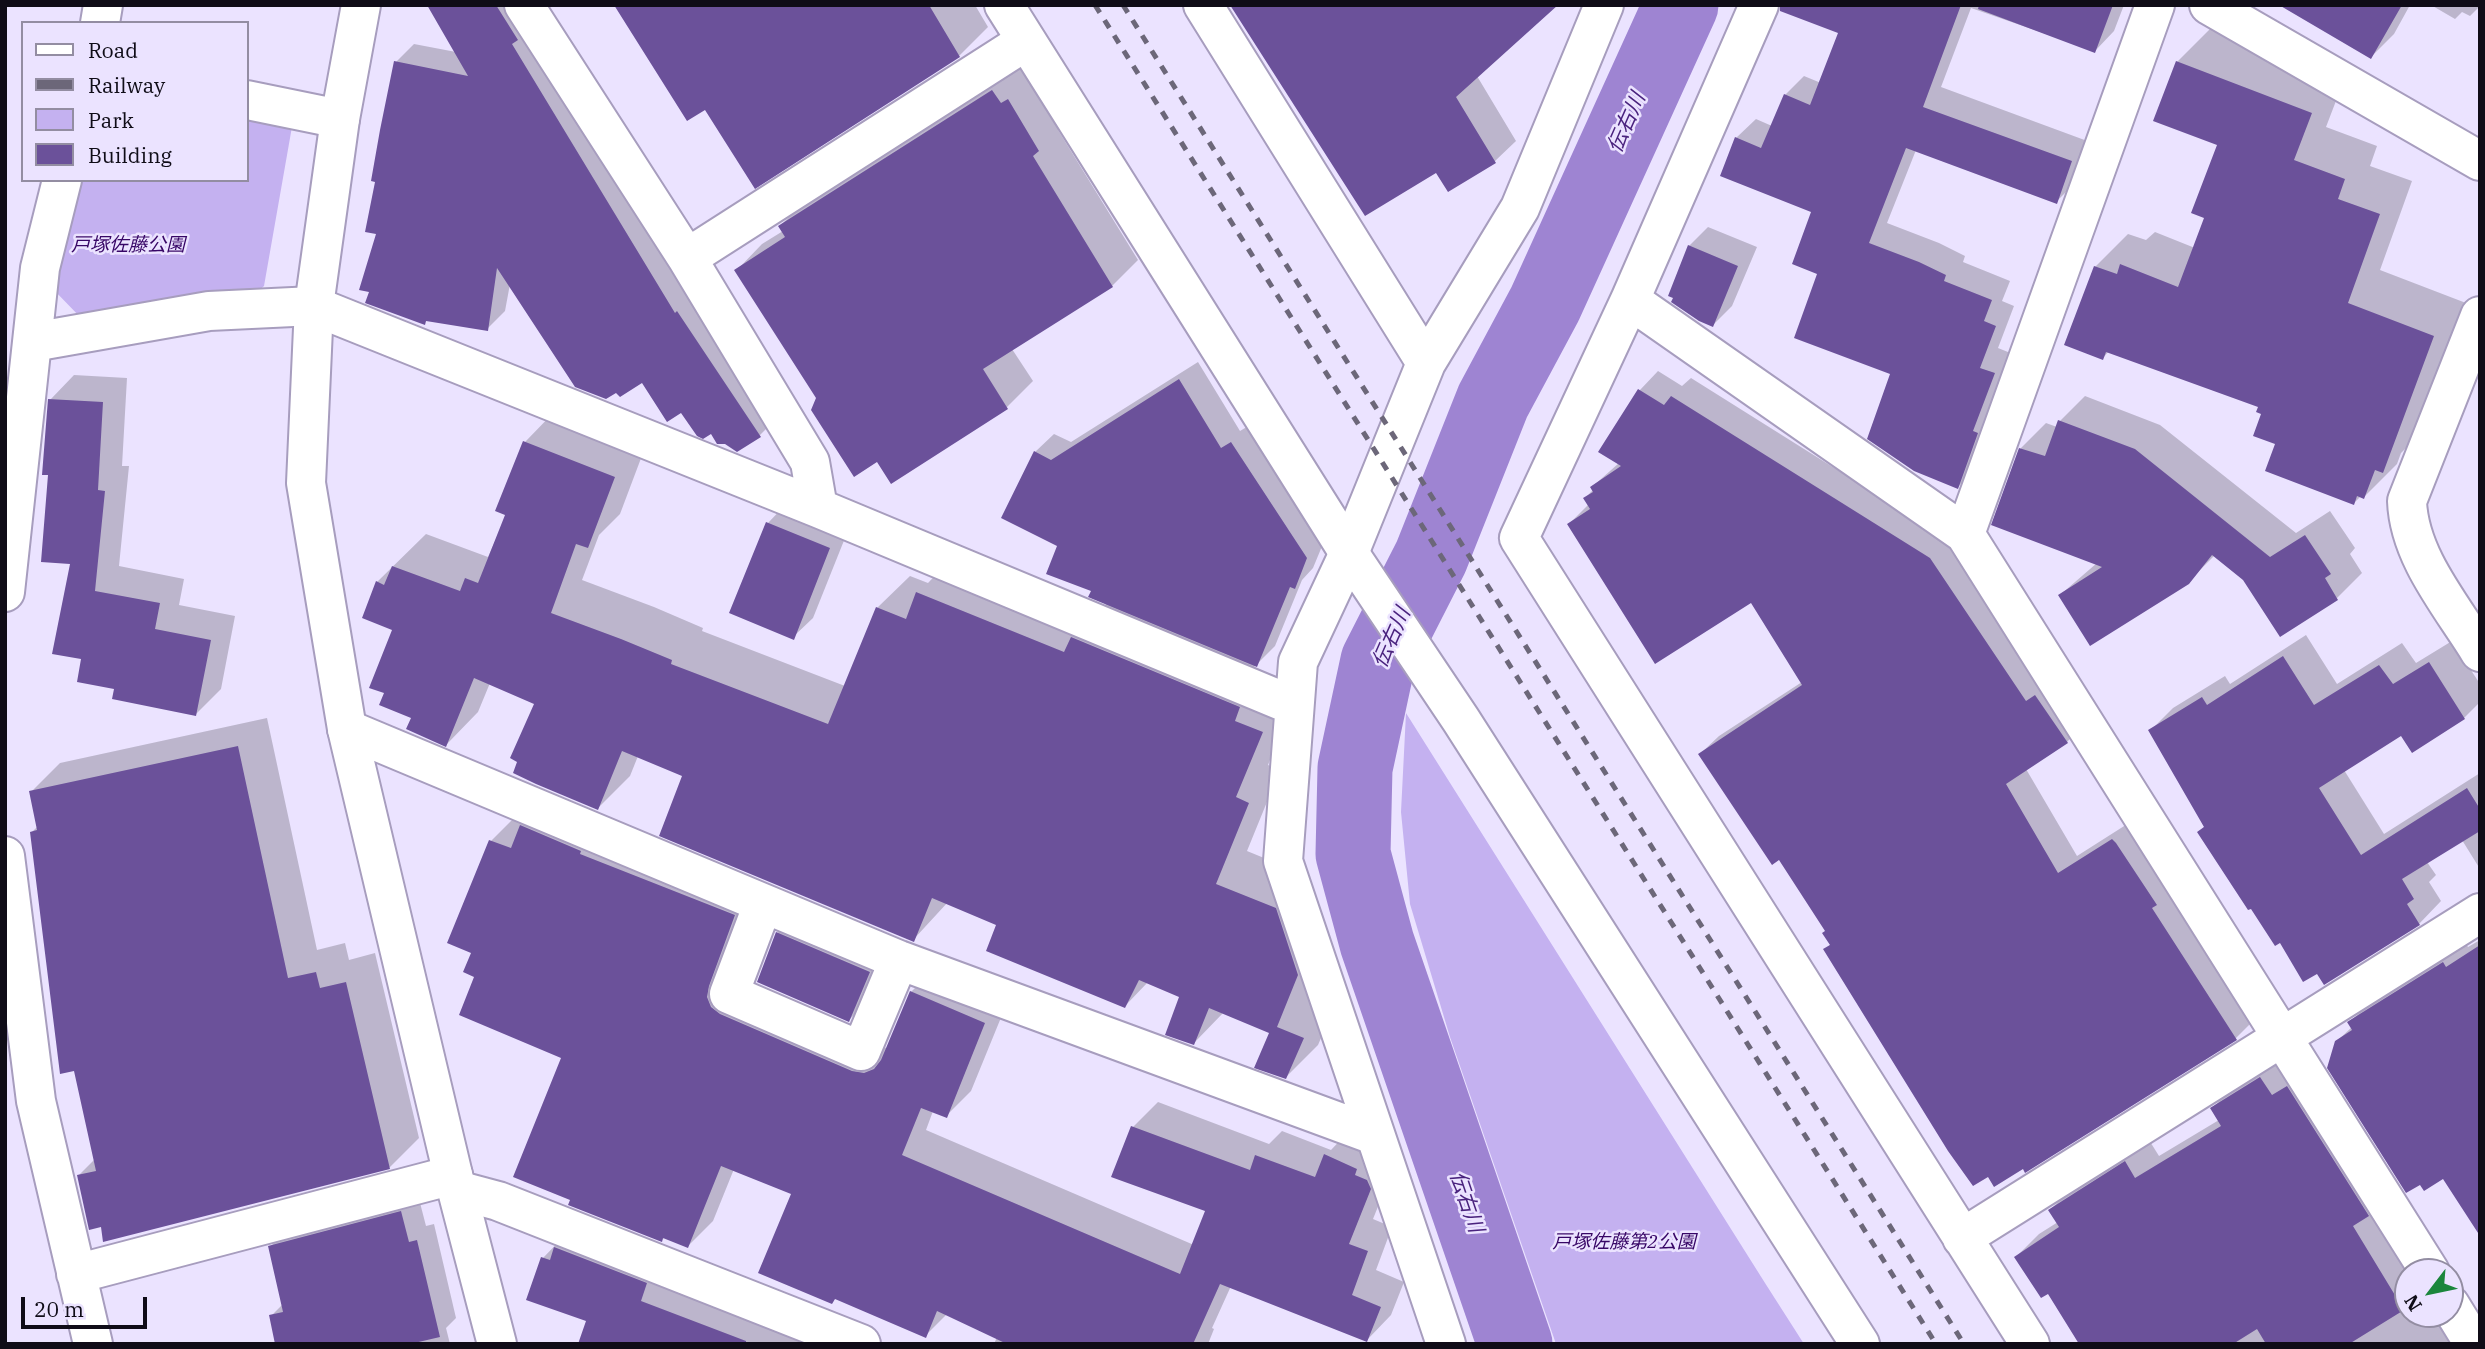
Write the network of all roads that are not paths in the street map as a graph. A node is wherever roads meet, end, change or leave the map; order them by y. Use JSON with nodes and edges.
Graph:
{"nodes":[{"id":1,"x":361,"y":5,"type":"edge"},
{"id":2,"x":524,"y":5,"type":"edge"},
{"id":3,"x":1004,"y":5,"type":"edge"},
{"id":4,"x":1203,"y":5,"type":"edge"},
{"id":5,"x":1604,"y":5,"type":"edge"},
{"id":6,"x":1759,"y":5,"type":"edge"},
{"id":7,"x":2155,"y":5,"type":"edge"},
{"id":8,"x":2209,"y":5,"type":"edge"},
{"id":9,"x":1026,"y":41,"type":"junction"},
{"id":10,"x":248,"y":100,"type":"edge"},
{"id":11,"x":340,"y":119,"type":"junction"},
{"id":12,"x":2480,"y":161,"type":"edge"},
{"id":13,"x":62,"y":182,"type":"edge"},
{"id":14,"x":687,"y":258,"type":"junction"},
{"id":15,"x":1630,"y":300,"type":"junction"},
{"id":16,"x":314,"y":306,"type":"junction"},
{"id":17,"x":2480,"y":316,"type":"edge"},
{"id":18,"x":33,"y":342,"type":"junction"},
{"id":19,"x":1426,"y":363,"type":"junction"},
{"id":20,"x":818,"y":508,"type":"junction"},
{"id":21,"x":1965,"y":534,"type":"junction"},
{"id":22,"x":1357,"y":565,"type":"junction"},
{"id":23,"x":5,"y":592,"type":"edge"},
{"id":24,"x":2480,"y":652,"type":"edge"},
{"id":25,"x":1294,"y":706,"type":"junction"},
{"id":26,"x":347,"y":729,"type":"junction"},
{"id":27,"x":5,"y":856,"type":"edge"},
{"id":28,"x":763,"y":904,"type":"junction"},
{"id":29,"x":2480,"y":913,"type":"edge"},
{"id":30,"x":900,"y":960,"type":"junction"},
{"id":31,"x":2283,"y":1035,"type":"junction"},
{"id":32,"x":1374,"y":1135,"type":"junction"},
{"id":33,"x":455,"y":1182,"type":"junction"},
{"id":34,"x":1962,"y":1238,"type":"junction"},
{"id":35,"x":2421,"y":1258,"type":"edge"},
{"id":36,"x":76,"y":1274,"type":"junction"},
{"id":37,"x":2464,"y":1328,"type":"edge"},
{"id":38,"x":93,"y":1344,"type":"edge"},
{"id":39,"x":497,"y":1344,"type":"edge"},
{"id":40,"x":861,"y":1344,"type":"edge"},
{"id":41,"x":1446,"y":1344,"type":"edge"},
{"id":42,"x":1860,"y":1344,"type":"edge"},
{"id":43,"x":2030,"y":1344,"type":"edge"},
{"id":44,"x":2474,"y":1344,"type":"edge"}],
"edges":[{"from":1,"to":11,"type":"street"},
{"from":2,"to":14,"type":"street"},
{"from":3,"to":9,"type":"street"},
{"from":4,"to":19,"type":"street"},
{"from":5,"to":19,"type":"street"},
{"from":6,"to":15,"type":"street"},
{"from":7,"to":21,"type":"street"},
{"from":8,"to":12,"type":"street"},
{"from":9,"to":14,"type":"street"},
{"from":9,"to":22,"type":"street"},
{"from":10,"to":11,"type":"street"},
{"from":11,"to":16,"type":"street"},
{"from":13,"to":18,"type":"street"},
{"from":14,"to":20,"type":"street"},
{"from":15,"to":21,"type":"street"},
{"from":15,"to":34,"type":"street"},
{"from":16,"to":18,"type":"street"},
{"from":16,"to":20,"type":"street"},
{"from":16,"to":26,"type":"street"},
{"from":17,"to":24,"type":"street"},
{"from":18,"to":23,"type":"street"},
{"from":19,"to":22,"type":"street"},
{"from":20,"to":25,"type":"street"},
{"from":21,"to":31,"type":"street"},
{"from":22,"to":25,"type":"street"},
{"from":22,"to":42,"type":"street"},
{"from":25,"to":32,"type":"street"},
{"from":26,"to":28,"type":"street"},
{"from":26,"to":33,"type":"street"},
{"from":27,"to":36,"type":"street"},
{"from":28,"to":30,"type":"street"},
{"from":28,"to":30,"type":"street"},
{"from":29,"to":31,"type":"street"},
{"from":30,"to":32,"type":"street"},
{"from":31,"to":34,"type":"street"},
{"from":31,"to":35,"type":"street"},
{"from":32,"to":41,"type":"street"},
{"from":33,"to":36,"type":"street"},
{"from":33,"to":39,"type":"street"},
{"from":33,"to":40,"type":"street"},
{"from":34,"to":43,"type":"street"},
{"from":36,"to":38,"type":"street"},
{"from":37,"to":44,"type":"street"}]}
